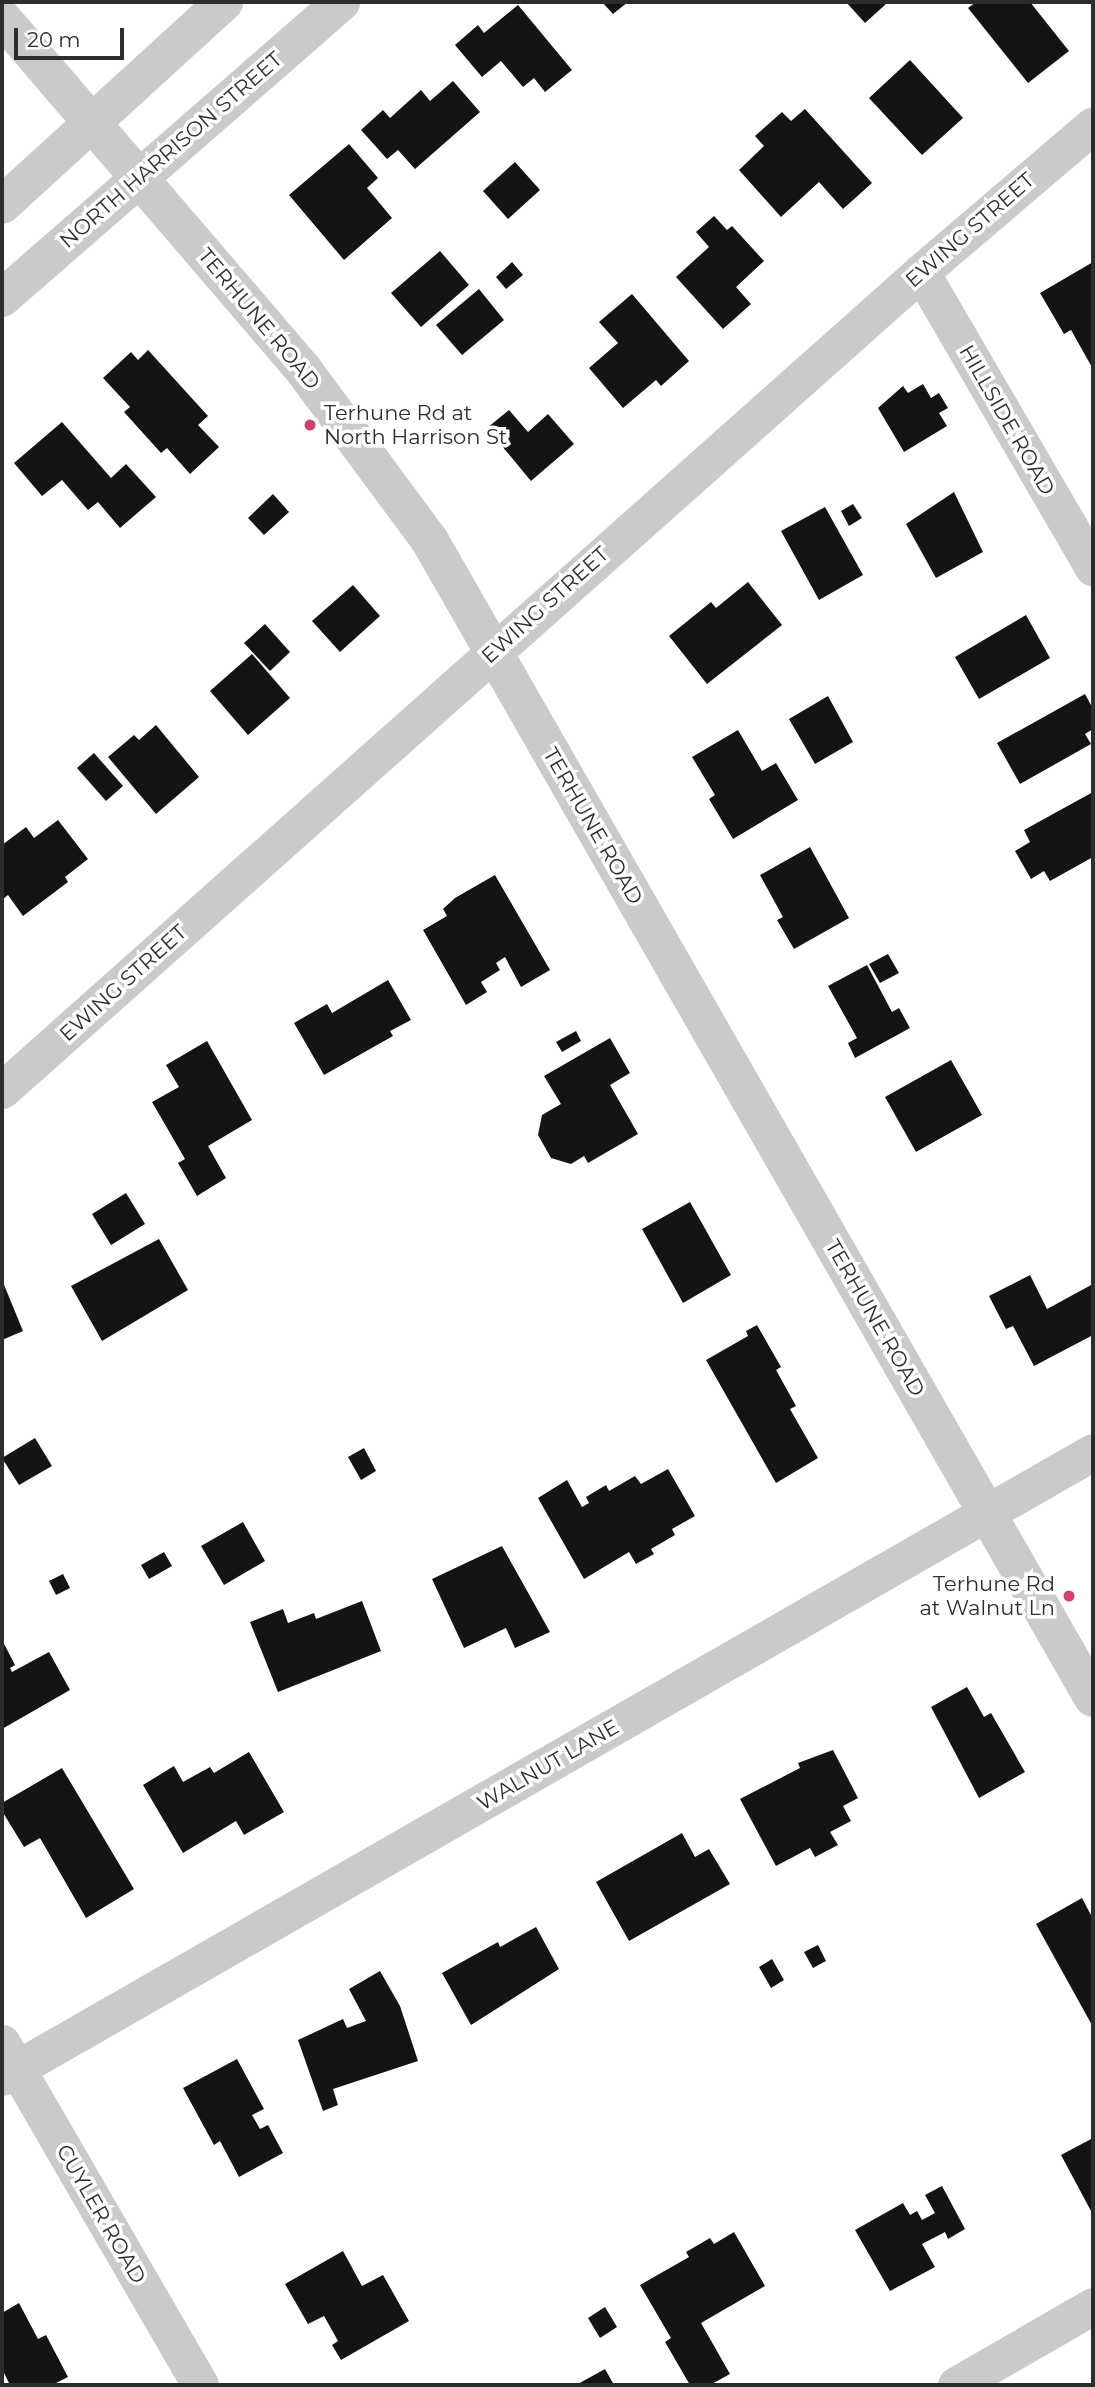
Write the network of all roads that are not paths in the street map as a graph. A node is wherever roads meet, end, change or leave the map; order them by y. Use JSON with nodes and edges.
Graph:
{"nodes":[{"id":1,"x":224,"y":2,"type":"edge"},
{"id":2,"x":341,"y":2,"type":"edge"},
{"id":3,"x":2,"y":18,"type":"edge"},
{"id":4,"x":90,"y":120,"type":"junction"},
{"id":5,"x":1093,"y":125,"type":"edge"},
{"id":6,"x":139,"y":178,"type":"junction"},
{"id":7,"x":2,"y":205,"type":"edge"},
{"id":8,"x":921,"y":272,"type":"junction"},
{"id":9,"x":2,"y":298,"type":"edge"},
{"id":10,"x":1093,"y":568,"type":"edge"},
{"id":11,"x":494,"y":650,"type":"junction"},
{"id":12,"x":2,"y":1090,"type":"edge"},
{"id":13,"x":1093,"y":1452,"type":"edge"},
{"id":14,"x":987,"y":1513,"type":"junction"},
{"id":15,"x":1093,"y":1698,"type":"edge"},
{"id":16,"x":7,"y":2063,"type":"edge"},
{"id":17,"x":1093,"y":2306,"type":"edge"},
{"id":18,"x":200,"y":2385,"type":"edge"},
{"id":19,"x":956,"y":2385,"type":"edge"}],
"edges":[{"from":1,"to":4,"type":"street"},
{"from":2,"to":6,"type":"street","name":"NORTH HARRISON STREET"},
{"from":3,"to":4,"type":"street","name":"TERHUNE ROAD"},
{"from":4,"to":6,"type":"street","name":"TERHUNE ROAD"},
{"from":4,"to":7,"type":"street"},
{"from":5,"to":8,"type":"street","name":"EWING STREET"},
{"from":6,"to":9,"type":"street","name":"NORTH HARRISON STREET"},
{"from":6,"to":11,"type":"street","name":"TERHUNE ROAD"},
{"from":8,"to":10,"type":"street","name":"HILLSIDE ROAD"},
{"from":8,"to":11,"type":"street","name":"EWING STREET"},
{"from":11,"to":12,"type":"street","name":"EWING STREET"},
{"from":11,"to":14,"type":"street","name":"TERHUNE ROAD"},
{"from":13,"to":14,"type":"street","name":"WALNUT LANE"},
{"from":14,"to":15,"type":"street","name":"TERHUNE ROAD"},
{"from":14,"to":16,"type":"street","name":"WALNUT LANE"},
{"from":16,"to":18,"type":"street","name":"CUYLER ROAD"},
{"from":17,"to":19,"type":"street"}]}
